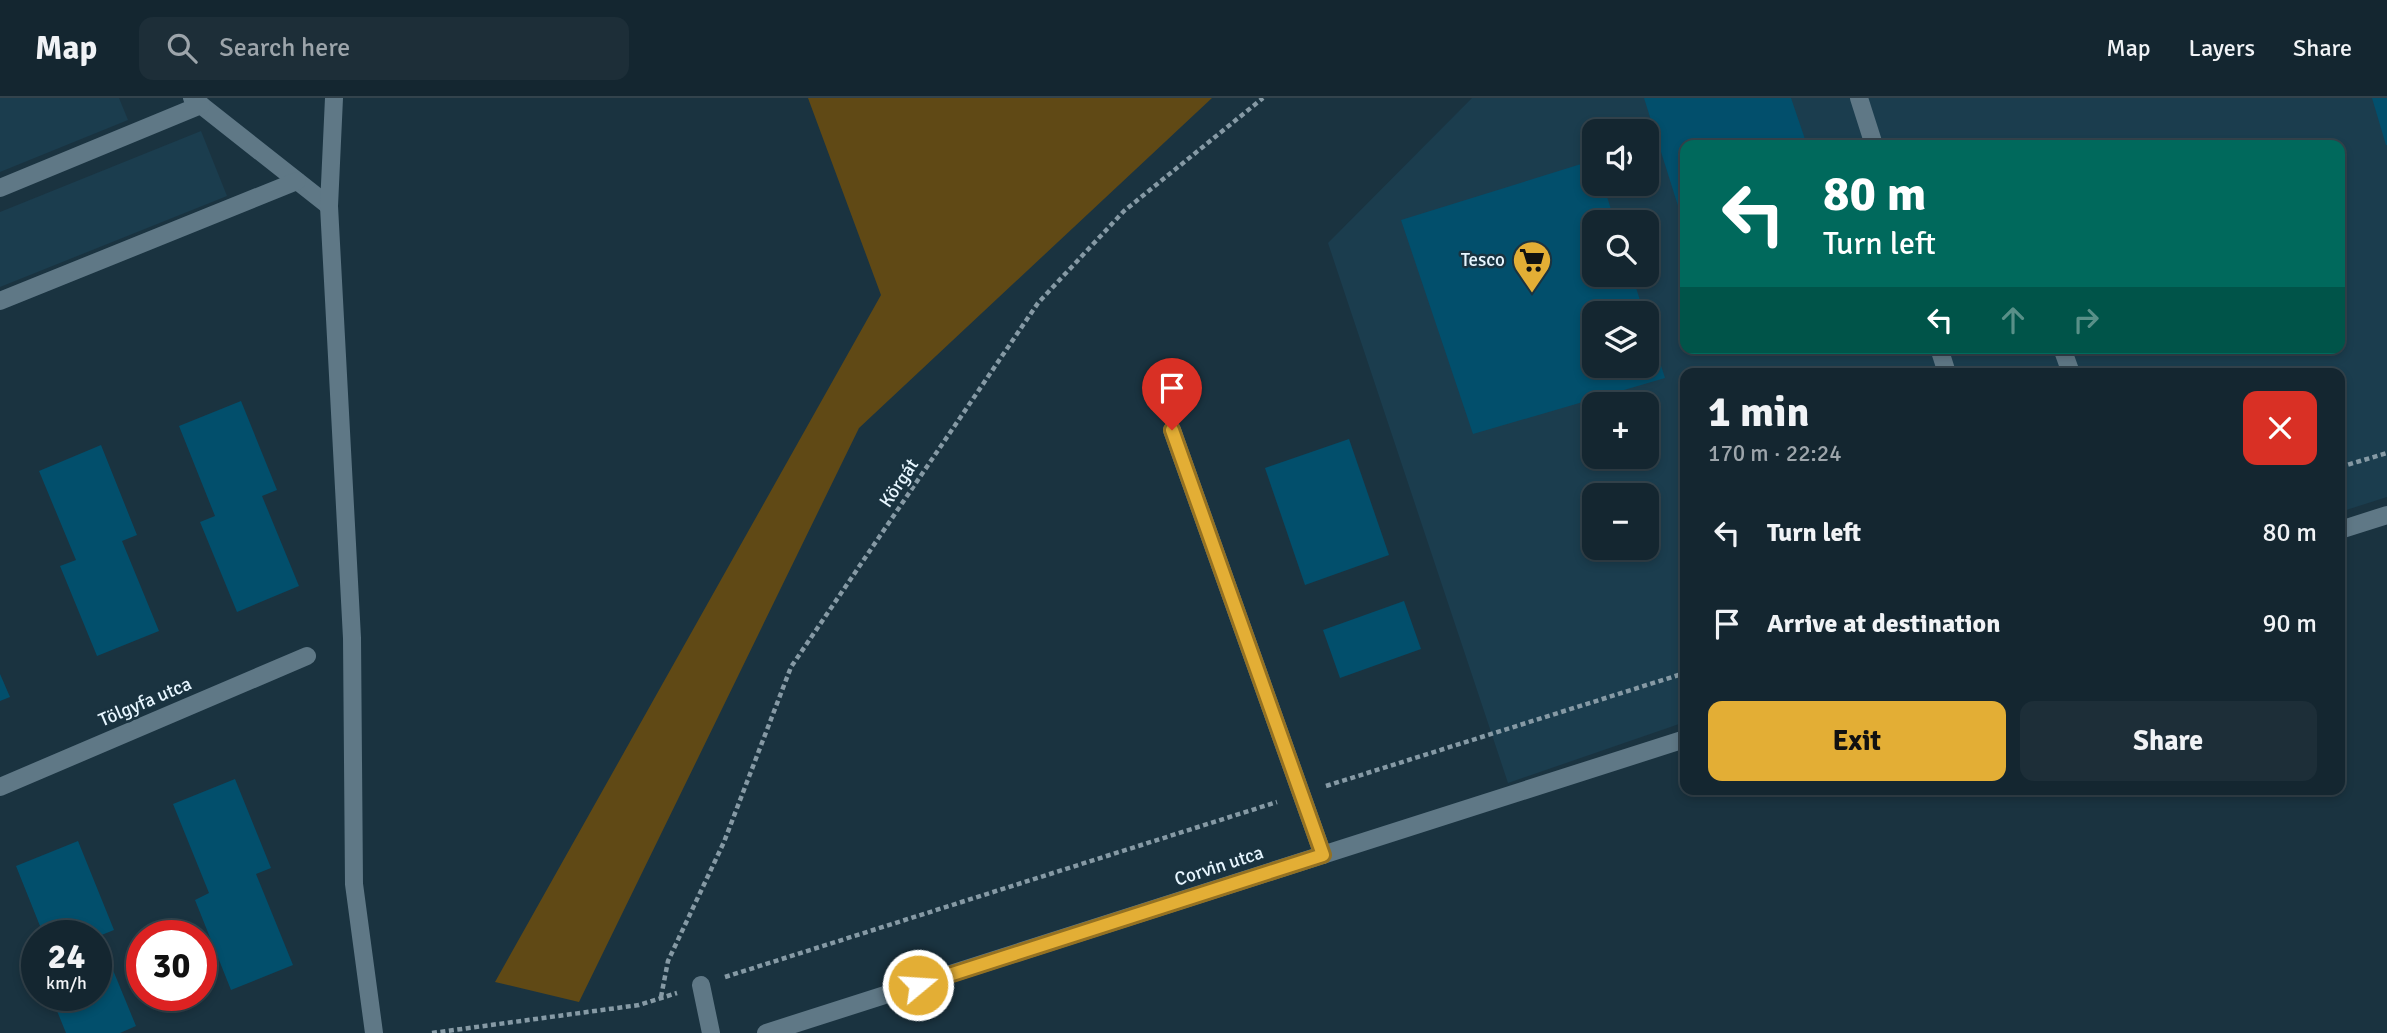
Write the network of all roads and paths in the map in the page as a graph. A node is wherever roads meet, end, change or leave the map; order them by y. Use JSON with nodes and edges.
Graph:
{"nodes":[{"id":1,"x":334,"y":98,"type":"edge"},
{"id":2,"x":1264,"y":98,"type":"edge"},
{"id":3,"x":1859,"y":98,"type":"edge"},
{"id":4,"x":196,"y":102,"type":"edge"},
{"id":5,"x":1872,"y":140,"type":"edge"},
{"id":6,"x":297,"y":181,"type":"junction"},
{"id":7,"x":0,"y":188,"type":"edge"},
{"id":8,"x":329,"y":206,"type":"junction"},
{"id":9,"x":0,"y":301,"type":"edge"},
{"id":10,"x":1172,"y":430,"type":"dead end"},
{"id":11,"x":2387,"y":453,"type":"edge"},
{"id":12,"x":2345,"y":466,"type":"edge"},
{"id":13,"x":2387,"y":515,"type":"edge"},
{"id":14,"x":2345,"y":528,"type":"edge"},
{"id":15,"x":307,"y":656,"type":"dead end"},
{"id":16,"x":1680,"y":675,"type":"edge"},
{"id":17,"x":1680,"y":741,"type":"edge"},
{"id":18,"x":0,"y":787,"type":"edge"},
{"id":19,"x":1303,"y":794,"type":"junction"},
{"id":20,"x":1323,"y":855,"type":"junction"},
{"id":21,"x":701,"y":985,"type":"junction"},
{"id":22,"x":661,"y":998,"type":"junction"},
{"id":23,"x":374,"y":1033,"type":"edge"},
{"id":24,"x":432,"y":1033,"type":"edge"},
{"id":25,"x":711,"y":1033,"type":"edge"},
{"id":26,"x":766,"y":1033,"type":"edge"}],
"edges":[{"from":1,"to":8,"type":"street"},
{"from":2,"to":22,"type":"path","name":"Körgát"},
{"from":3,"to":5,"type":"street"},
{"from":4,"to":6,"type":"street"},
{"from":4,"to":7,"type":"street"},
{"from":6,"to":8,"type":"street"},
{"from":6,"to":9,"type":"street"},
{"from":8,"to":23,"type":"street"},
{"from":10,"to":19,"type":"street"},
{"from":11,"to":12,"type":"path"},
{"from":13,"to":14,"type":"street"},
{"from":15,"to":18,"type":"street","name":"Tölgyfa utca"},
{"from":16,"to":19,"type":"path"},
{"from":17,"to":20,"type":"street","name":"Corvin utca"},
{"from":19,"to":20,"type":"street"},
{"from":19,"to":21,"type":"path"},
{"from":20,"to":26,"type":"street","name":"Corvin utca"},
{"from":21,"to":22,"type":"path"},
{"from":21,"to":25,"type":"street"},
{"from":22,"to":24,"type":"path"}]}
